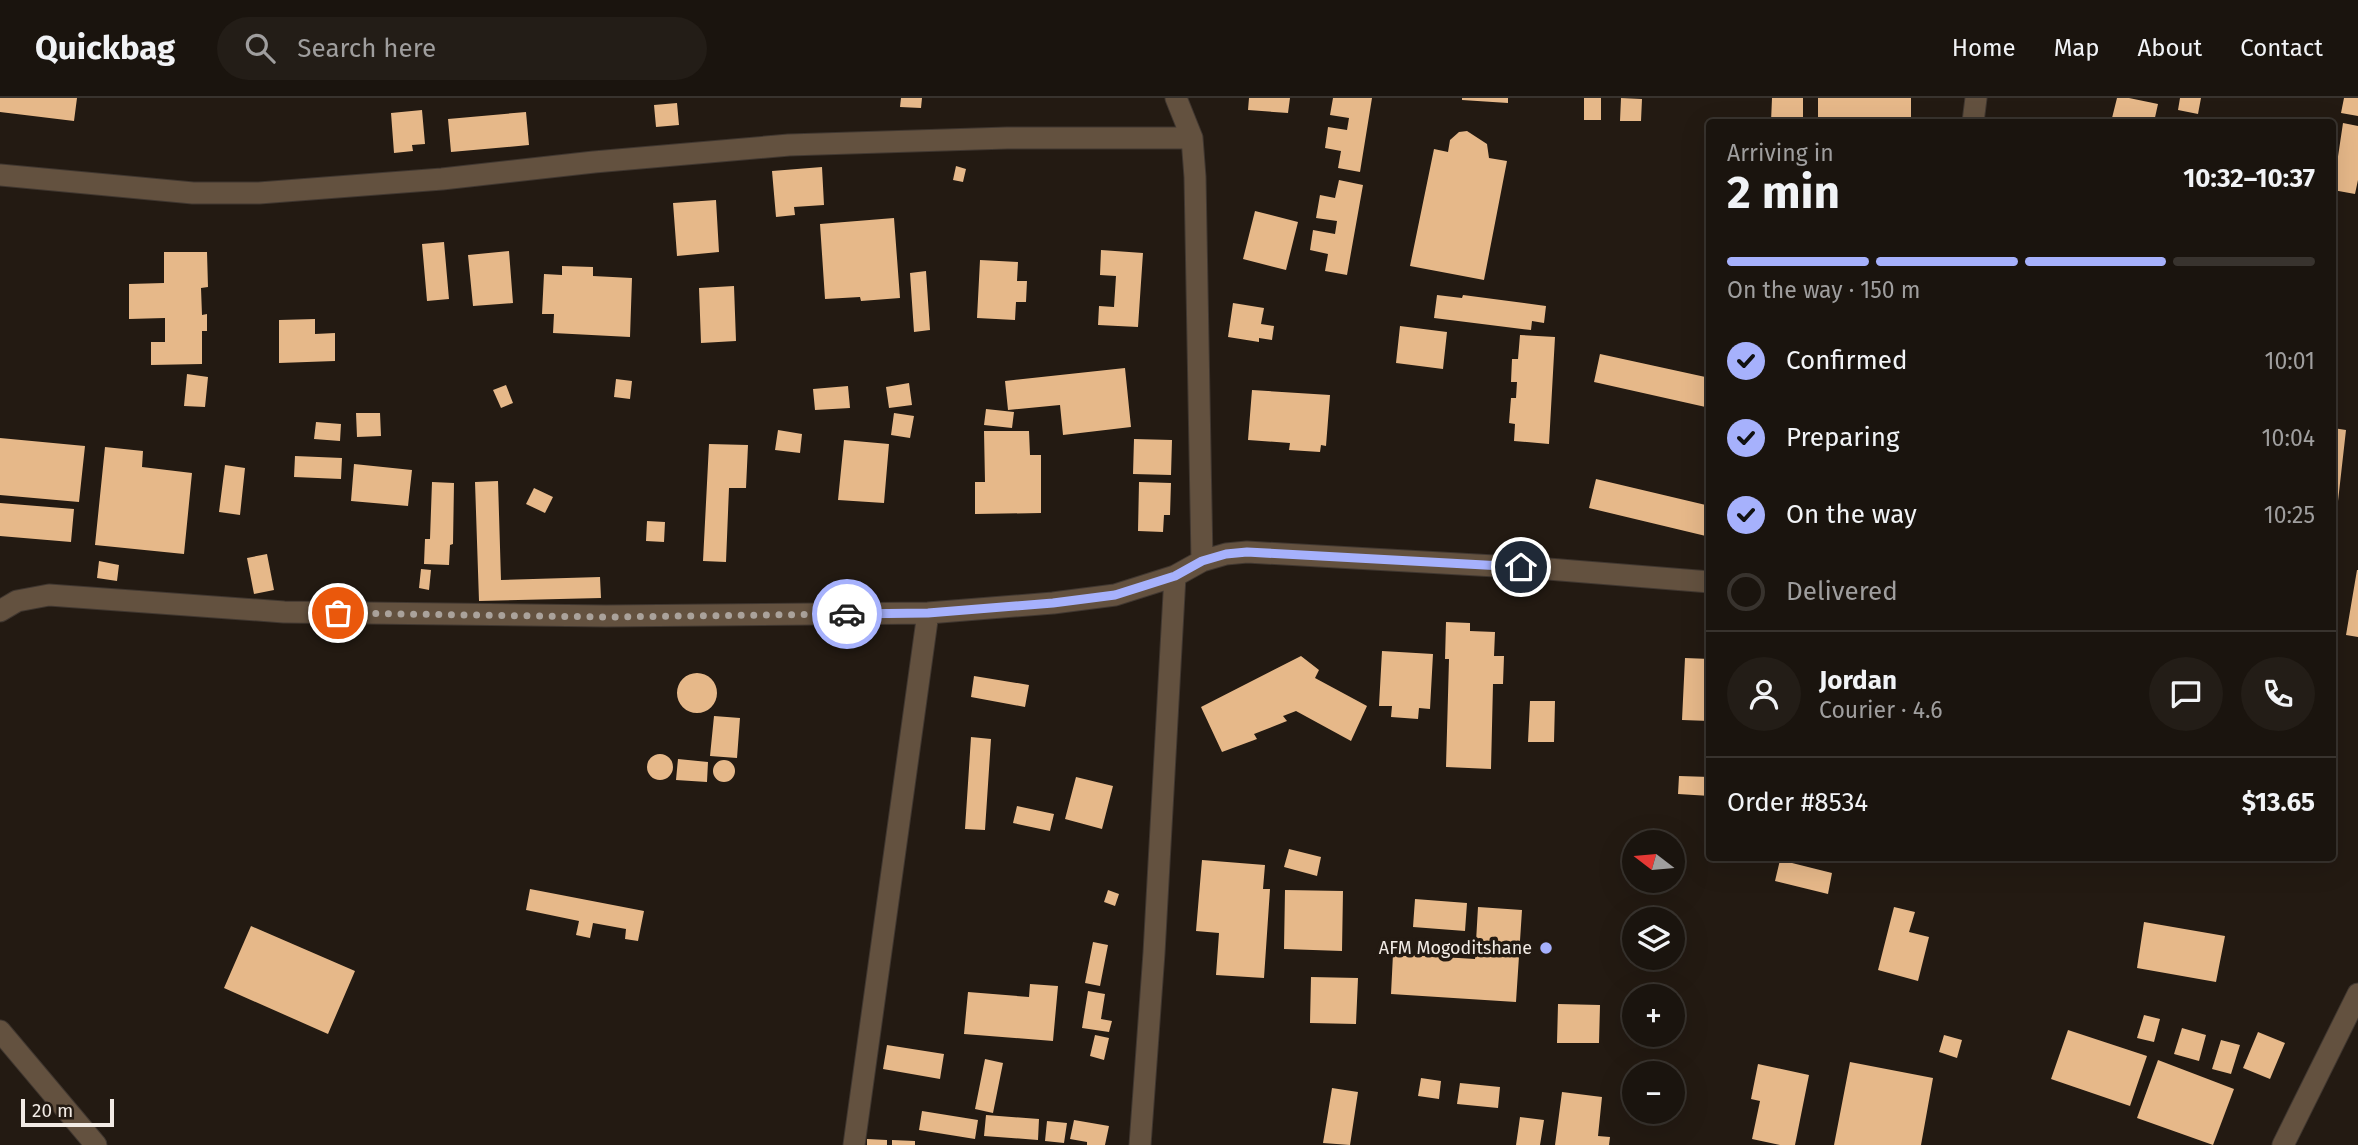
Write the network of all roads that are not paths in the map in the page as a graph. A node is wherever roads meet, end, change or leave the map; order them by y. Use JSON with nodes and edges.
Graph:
{"nodes":[{"id":1,"x":1176,"y":98,"type":"edge"},
{"id":2,"x":1976,"y":98,"type":"edge"},
{"id":3,"x":1973,"y":119,"type":"edge"},
{"id":4,"x":1192,"y":138,"type":"junction"},
{"id":5,"x":0,"y":176,"type":"edge"},
{"id":6,"x":1202,"y":561,"type":"junction"},
{"id":7,"x":1175,"y":576,"type":"junction"},
{"id":8,"x":1706,"y":582,"type":"edge"},
{"id":9,"x":0,"y":611,"type":"edge"},
{"id":10,"x":928,"y":613,"type":"junction"},
{"id":11,"x":2358,"y":994,"type":"edge"},
{"id":12,"x":0,"y":1031,"type":"edge"},
{"id":13,"x":96,"y":1145,"type":"edge"},
{"id":14,"x":855,"y":1145,"type":"edge"},
{"id":15,"x":1140,"y":1145,"type":"edge"},
{"id":16,"x":2283,"y":1145,"type":"edge"}],
"edges":[{"from":1,"to":4,"type":"street"},
{"from":2,"to":3,"type":"street"},
{"from":4,"to":5,"type":"street"},
{"from":4,"to":6,"type":"street"},
{"from":6,"to":7,"type":"street"},
{"from":6,"to":8,"type":"street"},
{"from":7,"to":10,"type":"street"},
{"from":7,"to":15,"type":"street"},
{"from":9,"to":10,"type":"street"},
{"from":10,"to":14,"type":"street"},
{"from":11,"to":16,"type":"street"},
{"from":12,"to":13,"type":"street"}]}
